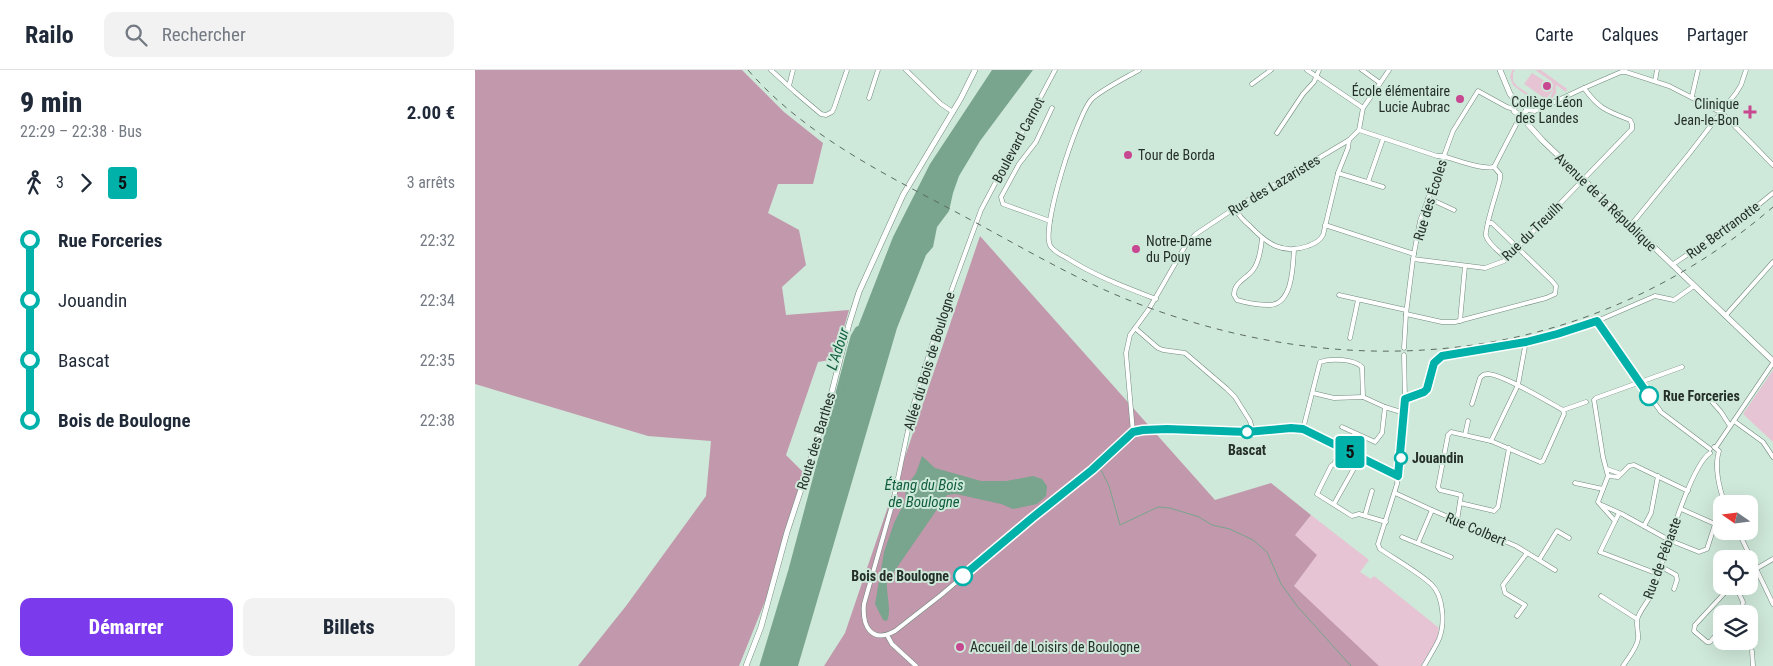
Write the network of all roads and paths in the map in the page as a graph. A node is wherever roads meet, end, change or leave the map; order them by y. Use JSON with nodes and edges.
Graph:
{"nodes":[{"id":1,"x":771,"y":70,"type":"edge"},
{"id":2,"x":793,"y":70,"type":"edge"},
{"id":3,"x":847,"y":70,"type":"edge"},
{"id":4,"x":878,"y":70,"type":"edge"},
{"id":5,"x":906,"y":70,"type":"edge"},
{"id":6,"x":975,"y":70,"type":"edge"},
{"id":7,"x":1055,"y":70,"type":"edge"},
{"id":8,"x":1139,"y":70,"type":"edge"},
{"id":9,"x":1271,"y":70,"type":"edge"},
{"id":10,"x":1307,"y":70,"type":"edge"},
{"id":11,"x":1319,"y":70,"type":"edge"},
{"id":12,"x":1363,"y":70,"type":"edge"},
{"id":13,"x":1389,"y":70,"type":"edge"},
{"id":14,"x":1499,"y":70,"type":"edge"},
{"id":15,"x":1657,"y":70,"type":"edge"},
{"id":16,"x":1698,"y":70,"type":"edge"},
{"id":17,"x":1746,"y":70,"type":"edge"},
{"id":18,"x":1627,"y":71,"type":"edge"},
{"id":19,"x":1317,"y":76,"type":"junction"},
{"id":20,"x":1655,"y":81,"type":"junction"},
{"id":21,"x":1380,"y":83,"type":"junction"},
{"id":22,"x":1252,"y":84,"type":"dead end"},
{"id":23,"x":789,"y":86,"type":"junction"},
{"id":24,"x":1584,"y":88,"type":"junction"},
{"id":25,"x":1691,"y":96,"type":"junction"},
{"id":26,"x":869,"y":98,"type":"dead end"},
{"id":27,"x":1517,"y":103,"type":"junction"},
{"id":28,"x":1052,"y":108,"type":"dead end"},
{"id":29,"x":1363,"y":108,"type":"junction"},
{"id":30,"x":1514,"y":109,"type":"junction"},
{"id":31,"x":953,"y":112,"type":"junction"},
{"id":32,"x":1524,"y":113,"type":"junction"},
{"id":33,"x":1722,"y":113,"type":"junction"},
{"id":34,"x":1359,"y":130,"type":"junction"},
{"id":35,"x":1277,"y":134,"type":"dead end"},
{"id":36,"x":1383,"y":139,"type":"junction"},
{"id":37,"x":1349,"y":140,"type":"junction"},
{"id":38,"x":1443,"y":156,"type":"junction"},
{"id":39,"x":1773,"y":165,"type":"edge"},
{"id":40,"x":1495,"y":167,"type":"junction"},
{"id":41,"x":1338,"y":173,"type":"junction"},
{"id":42,"x":1584,"y":179,"type":"junction"},
{"id":43,"x":1368,"y":182,"type":"junction"},
{"id":44,"x":1383,"y":187,"type":"dead end"},
{"id":45,"x":1773,"y":193,"type":"edge"},
{"id":46,"x":1428,"y":198,"type":"junction"},
{"id":47,"x":1235,"y":208,"type":"junction"},
{"id":48,"x":981,"y":210,"type":"joint"},
{"id":49,"x":1454,"y":210,"type":"dead end"},
{"id":50,"x":1050,"y":220,"type":"junction"},
{"id":51,"x":1488,"y":223,"type":"junction"},
{"id":52,"x":1631,"y":224,"type":"junction"},
{"id":53,"x":1325,"y":225,"type":"junction"},
{"id":54,"x":1262,"y":239,"type":"junction"},
{"id":55,"x":1517,"y":248,"type":"junction"},
{"id":56,"x":1294,"y":249,"type":"junction"},
{"id":57,"x":1413,"y":256,"type":"junction"},
{"id":58,"x":1507,"y":259,"type":"junction"},
{"id":59,"x":1773,"y":262,"type":"edge"},
{"id":60,"x":1672,"y":265,"type":"junction"},
{"id":61,"x":1465,"y":266,"type":"junction"},
{"id":62,"x":1694,"y":286,"type":"junction"},
{"id":63,"x":1339,"y":295,"type":"dead end"},
{"id":64,"x":1156,"y":299,"type":"junction"},
{"id":65,"x":1358,"y":300,"type":"junction"},
{"id":66,"x":1406,"y":312,"type":"junction"},
{"id":67,"x":1725,"y":315,"type":"junction"},
{"id":68,"x":1460,"y":321,"type":"junction"},
{"id":69,"x":1597,"y":321,"type":"junction"},
{"id":70,"x":1135,"y":328,"type":"junction"},
{"id":71,"x":1350,"y":338,"type":"dead end"},
{"id":72,"x":1526,"y":342,"type":"junction"},
{"id":73,"x":1404,"y":348,"type":"dead end"},
{"id":74,"x":1404,"y":355,"type":"dead end"},
{"id":75,"x":1773,"y":362,"type":"edge"},
{"id":76,"x":1682,"y":367,"type":"dead end"},
{"id":77,"x":1640,"y":382,"type":"junction"},
{"id":78,"x":1518,"y":385,"type":"junction"},
{"id":79,"x":1313,"y":393,"type":"junction"},
{"id":80,"x":1706,"y":395,"type":"dead end"},
{"id":81,"x":1363,"y":397,"type":"junction"},
{"id":82,"x":1405,"y":399,"type":"junction"},
{"id":83,"x":1586,"y":402,"type":"dead end"},
{"id":84,"x":1472,"y":404,"type":"dead end"},
{"id":85,"x":1385,"y":407,"type":"junction"},
{"id":86,"x":1563,"y":410,"type":"junction"},
{"id":87,"x":1404,"y":412,"type":"junction"},
{"id":88,"x":1468,"y":420,"type":"dead end"},
{"id":89,"x":1734,"y":420,"type":"junction"},
{"id":90,"x":1730,"y":426,"type":"junction"},
{"id":91,"x":1341,"y":427,"type":"dead end"},
{"id":92,"x":1303,"y":429,"type":"junction"},
{"id":93,"x":1133,"y":432,"type":"junction"},
{"id":94,"x":1253,"y":432,"type":"junction"},
{"id":95,"x":1465,"y":436,"type":"junction"},
{"id":96,"x":1491,"y":441,"type":"junction"},
{"id":97,"x":1716,"y":447,"type":"junction"},
{"id":98,"x":1343,"y":448,"type":"junction"},
{"id":99,"x":1509,"y":448,"type":"junction"},
{"id":100,"x":1710,"y":451,"type":"junction"},
{"id":101,"x":1717,"y":455,"type":"junction"},
{"id":102,"x":1773,"y":457,"type":"edge"},
{"id":103,"x":1357,"y":463,"type":"dead end"},
{"id":104,"x":1607,"y":469,"type":"junction"},
{"id":105,"x":1621,"y":474,"type":"junction"},
{"id":106,"x":1398,"y":476,"type":"junction"},
{"id":107,"x":1608,"y":476,"type":"junction"},
{"id":108,"x":1657,"y":476,"type":"junction"},
{"id":109,"x":1575,"y":483,"type":"dead end"},
{"id":110,"x":1603,"y":489,"type":"junction"},
{"id":111,"x":1372,"y":491,"type":"dead end"},
{"id":112,"x":1688,"y":491,"type":"junction"},
{"id":113,"x":1395,"y":493,"type":"junction"},
{"id":114,"x":1723,"y":495,"type":"edge"},
{"id":115,"x":1460,"y":503,"type":"junction"},
{"id":116,"x":1333,"y":504,"type":"junction"},
{"id":117,"x":1600,"y":504,"type":"junction"},
{"id":118,"x":1681,"y":509,"type":"junction"},
{"id":119,"x":1432,"y":510,"type":"junction"},
{"id":120,"x":1619,"y":513,"type":"junction"},
{"id":121,"x":1365,"y":515,"type":"junction"},
{"id":122,"x":1457,"y":521,"type":"junction"},
{"id":123,"x":1615,"y":521,"type":"junction"},
{"id":124,"x":1386,"y":522,"type":"junction"},
{"id":125,"x":1644,"y":526,"type":"junction"},
{"id":126,"x":1402,"y":537,"type":"dead end"},
{"id":127,"x":1569,"y":538,"type":"dead end"},
{"id":128,"x":1669,"y":540,"type":"junction"},
{"id":129,"x":1417,"y":543,"type":"junction"},
{"id":130,"x":1527,"y":553,"type":"junction"},
{"id":131,"x":1451,"y":557,"type":"dead end"},
{"id":132,"x":1773,"y":559,"type":"edge"},
{"id":133,"x":1539,"y":560,"type":"junction"},
{"id":134,"x":1660,"y":566,"type":"junction"},
{"id":135,"x":1758,"y":568,"type":"edge"},
{"id":136,"x":1555,"y":570,"type":"dead end"},
{"id":137,"x":1758,"y":573,"type":"edge"},
{"id":138,"x":1658,"y":574,"type":"junction"},
{"id":139,"x":1674,"y":589,"type":"dead end"},
{"id":140,"x":1723,"y":595,"type":"edge"},
{"id":141,"x":1601,"y":596,"type":"dead end"},
{"id":142,"x":1773,"y":604,"type":"edge"},
{"id":143,"x":1714,"y":605,"type":"edge"},
{"id":144,"x":1713,"y":606,"type":"edge"},
{"id":145,"x":1517,"y":616,"type":"dead end"},
{"id":146,"x":1637,"y":619,"type":"junction"},
{"id":147,"x":887,"y":635,"type":"junction"},
{"id":148,"x":1713,"y":638,"type":"edge"},
{"id":149,"x":1752,"y":651,"type":"dead end"},
{"id":150,"x":746,"y":666,"type":"edge"},
{"id":151,"x":916,"y":666,"type":"edge"},
{"id":152,"x":1424,"y":666,"type":"edge"},
{"id":153,"x":1623,"y":666,"type":"edge"},
{"id":154,"x":1753,"y":666,"type":"edge"}],
"edges":[{"from":1,"to":23,"type":"street"},
{"from":2,"to":23,"type":"street"},
{"from":3,"to":23,"type":"street"},
{"from":4,"to":26,"type":"street"},
{"from":5,"to":31,"type":"street"},
{"from":6,"to":31,"type":"main road","name":"Route des Barthes"},
{"from":7,"to":48,"type":"street","name":"Boulevard Carnot"},
{"from":8,"to":50,"type":"street"},
{"from":9,"to":22,"type":"street"},
{"from":10,"to":19,"type":"street"},
{"from":11,"to":19,"type":"street"},
{"from":12,"to":21,"type":"street"},
{"from":13,"to":21,"type":"street"},
{"from":14,"to":27,"type":"main road"},
{"from":15,"to":20,"type":"street"},
{"from":16,"to":25,"type":"street"},
{"from":17,"to":33,"type":"street"},
{"from":18,"to":20,"type":"street"},
{"from":18,"to":24,"type":"street"},
{"from":19,"to":29,"type":"street"},
{"from":19,"to":35,"type":"street"},
{"from":20,"to":25,"type":"street"},
{"from":21,"to":29,"type":"street"},
{"from":24,"to":32,"type":"street"},
{"from":24,"to":42,"type":"street","name":"Rue du Treuilh"},
{"from":25,"to":33,"type":"street"},
{"from":27,"to":30,"type":"main road"},
{"from":27,"to":32,"type":"main road"},
{"from":28,"to":50,"type":"street"},
{"from":29,"to":34,"type":"street"},
{"from":30,"to":32,"type":"main road"},
{"from":30,"to":38,"type":"street","name":"Rue des Écoles"},
{"from":31,"to":150,"type":"main road","name":"Route des Barthes"},
{"from":32,"to":40,"type":"street"},
{"from":32,"to":42,"type":"main road","name":"Avenue de la République"},
{"from":33,"to":39,"type":"street"},
{"from":33,"to":52,"type":"street"},
{"from":34,"to":36,"type":"street"},
{"from":34,"to":37,"type":"street","name":"Rue des Lazaristes"},
{"from":36,"to":38,"type":"street"},
{"from":36,"to":43,"type":"street"},
{"from":37,"to":41,"type":"street"},
{"from":37,"to":47,"type":"street","name":"Rue des Lazaristes"},
{"from":38,"to":40,"type":"street"},
{"from":38,"to":46,"type":"street","name":"Rue des Écoles"},
{"from":40,"to":51,"type":"street"},
{"from":41,"to":43,"type":"street"},
{"from":41,"to":53,"type":"street"},
{"from":42,"to":52,"type":"main road","name":"Avenue de la République"},
{"from":42,"to":55,"type":"street","name":"Rue du Treuilh"},
{"from":43,"to":44,"type":"street"},
{"from":45,"to":60,"type":"street","name":"Rue Bertranotte"},
{"from":46,"to":49,"type":"street"},
{"from":46,"to":57,"type":"street","name":"Rue des Écoles"},
{"from":47,"to":54,"type":"street"},
{"from":47,"to":64,"type":"street","name":"Rue des Lazaristes"},
{"from":48,"to":147,"type":"street","name":"Allée du Bois de Boulogne"},
{"from":50,"to":64,"type":"street"},
{"from":51,"to":55,"type":"street"},
{"from":51,"to":58,"type":"street"},
{"from":52,"to":60,"type":"main road","name":"Avenue de la République"},
{"from":53,"to":56,"type":"street"},
{"from":53,"to":57,"type":"street","name":"Rue du Treuilh"},
{"from":54,"to":56,"type":"street"},
{"from":54,"to":56,"type":"street"},
{"from":55,"to":58,"type":"street","name":"Rue du Treuilh"},
{"from":55,"to":68,"type":"street"},
{"from":57,"to":61,"type":"street","name":"Rue du Treuilh"},
{"from":57,"to":66,"type":"street","name":"Rue des Écoles"},
{"from":58,"to":61,"type":"street","name":"Rue du Treuilh"},
{"from":59,"to":67,"type":"street"},
{"from":60,"to":62,"type":"main road","name":"Avenue de la République"},
{"from":61,"to":68,"type":"street"},
{"from":62,"to":67,"type":"main road","name":"Avenue de la République"},
{"from":62,"to":69,"type":"street"},
{"from":63,"to":65,"type":"street"},
{"from":64,"to":70,"type":"street"},
{"from":65,"to":66,"type":"street"},
{"from":65,"to":71,"type":"street"},
{"from":66,"to":68,"type":"street"},
{"from":66,"to":73,"type":"street","name":"Rue des Écoles"},
{"from":67,"to":75,"type":"main road","name":"Avenue de la République"},
{"from":69,"to":72,"type":"street"},
{"from":69,"to":77,"type":"street"},
{"from":70,"to":93,"type":"street"},
{"from":70,"to":94,"type":"street"},
{"from":72,"to":78,"type":"street"},
{"from":72,"to":82,"type":"street"},
{"from":74,"to":82,"type":"street"},
{"from":75,"to":89,"type":"street"},
{"from":76,"to":77,"type":"street"},
{"from":77,"to":100,"type":"street"},
{"from":77,"to":104,"type":"street"},
{"from":78,"to":84,"type":"street"},
{"from":78,"to":86,"type":"street"},
{"from":78,"to":96,"type":"street"},
{"from":79,"to":81,"type":"street"},
{"from":79,"to":81,"type":"street"},
{"from":79,"to":92,"type":"street"},
{"from":80,"to":90,"type":"street"},
{"from":81,"to":85,"type":"street"},
{"from":82,"to":87,"type":"street"},
{"from":83,"to":86,"type":"street"},
{"from":85,"to":87,"type":"street"},
{"from":85,"to":91,"type":"street"},
{"from":86,"to":99,"type":"street"},
{"from":87,"to":106,"type":"street"},
{"from":88,"to":95,"type":"street"},
{"from":89,"to":90,"type":"street"},
{"from":89,"to":102,"type":"street"},
{"from":90,"to":97,"type":"street"},
{"from":92,"to":94,"type":"street"},
{"from":92,"to":98,"type":"street"},
{"from":93,"to":94,"type":"street"},
{"from":93,"to":147,"type":"street"},
{"from":95,"to":96,"type":"street"},
{"from":95,"to":115,"type":"street"},
{"from":96,"to":99,"type":"street"},
{"from":97,"to":100,"type":"street"},
{"from":97,"to":101,"type":"street"},
{"from":98,"to":106,"type":"street"},
{"from":98,"to":116,"type":"street"},
{"from":99,"to":115,"type":"street"},
{"from":100,"to":101,"type":"street"},
{"from":100,"to":112,"type":"street","name":"Rue de Pébaste"},
{"from":101,"to":114,"type":"street"},
{"from":103,"to":116,"type":"street"},
{"from":104,"to":105,"type":"street"},
{"from":104,"to":107,"type":"street"},
{"from":105,"to":107,"type":"street"},
{"from":105,"to":108,"type":"street"},
{"from":106,"to":113,"type":"street"},
{"from":107,"to":110,"type":"street"},
{"from":108,"to":112,"type":"street"},
{"from":108,"to":125,"type":"street"},
{"from":109,"to":110,"type":"street"},
{"from":110,"to":117,"type":"street"},
{"from":111,"to":121,"type":"street"},
{"from":112,"to":118,"type":"street","name":"Rue de Pébaste"},
{"from":113,"to":119,"type":"street","name":"Rue Colbert"},
{"from":113,"to":124,"type":"street"},
{"from":115,"to":122,"type":"street"},
{"from":116,"to":121,"type":"street"},
{"from":117,"to":120,"type":"street"},
{"from":117,"to":123,"type":"street"},
{"from":118,"to":128,"type":"street","name":"Rue de Pébaste"},
{"from":118,"to":128,"type":"street"},
{"from":119,"to":122,"type":"street","name":"Rue Colbert"},
{"from":119,"to":129,"type":"street"},
{"from":120,"to":123,"type":"street"},
{"from":120,"to":125,"type":"street"},
{"from":121,"to":124,"type":"street"},
{"from":122,"to":130,"type":"street","name":"Rue Colbert"},
{"from":123,"to":138,"type":"street"},
{"from":124,"to":152,"type":"street"},
{"from":125,"to":128,"type":"street"},
{"from":126,"to":129,"type":"street"},
{"from":127,"to":133,"type":"street"},
{"from":128,"to":134,"type":"street","name":"Rue de Pébaste"},
{"from":129,"to":131,"type":"street"},
{"from":130,"to":133,"type":"street","name":"Rue Colbert"},
{"from":130,"to":145,"type":"street"},
{"from":132,"to":135,"type":"street"},
{"from":133,"to":136,"type":"street","name":"Rue Colbert"},
{"from":134,"to":138,"type":"street","name":"Rue de Pébaste"},
{"from":134,"to":139,"type":"street"},
{"from":137,"to":142,"type":"street"},
{"from":138,"to":146,"type":"street","name":"Rue de Pébaste"},
{"from":140,"to":143,"type":"street"},
{"from":141,"to":146,"type":"street"},
{"from":144,"to":148,"type":"street"},
{"from":146,"to":153,"type":"street"},
{"from":147,"to":151,"type":"street"},
{"from":149,"to":154,"type":"street"}]}
